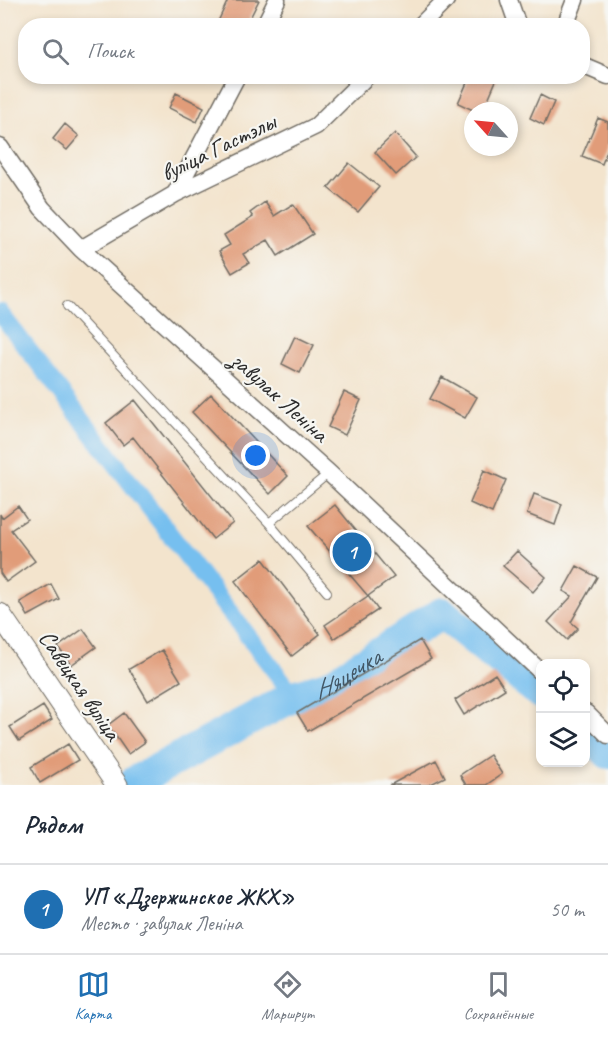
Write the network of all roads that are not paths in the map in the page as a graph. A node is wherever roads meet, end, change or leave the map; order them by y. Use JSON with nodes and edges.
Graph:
{"nodes":[{"id":1,"x":278,"y":0,"type":"edge"},
{"id":2,"x":446,"y":0,"type":"edge"},
{"id":3,"x":509,"y":0,"type":"edge"},
{"id":4,"x":575,"y":0,"type":"edge"},
{"id":5,"x":268,"y":18,"type":"edge"},
{"id":6,"x":428,"y":18,"type":"edge"},
{"id":7,"x":515,"y":18,"type":"edge"},
{"id":8,"x":568,"y":18,"type":"edge"},
{"id":9,"x":590,"y":68,"type":"edge"},
{"id":10,"x":608,"y":76,"type":"edge"},
{"id":11,"x":233,"y":84,"type":"edge"},
{"id":12,"x":359,"y":84,"type":"edge"},
{"id":13,"x":0,"y":147,"type":"edge"},
{"id":14,"x":175,"y":194,"type":"junction"},
{"id":15,"x":81,"y":249,"type":"junction"},
{"id":16,"x":67,"y":306,"type":"dead end"},
{"id":17,"x":329,"y":473,"type":"junction"},
{"id":18,"x":269,"y":523,"type":"junction"},
{"id":19,"x":327,"y":592,"type":"dead end"},
{"id":20,"x":0,"y":614,"type":"edge"},
{"id":21,"x":536,"y":667,"type":"edge"},
{"id":22,"x":590,"y":718,"type":"edge"},
{"id":23,"x":608,"y":735,"type":"edge"},
{"id":24,"x":117,"y":785,"type":"edge"}],
"edges":[{"from":1,"to":5,"type":"street"},
{"from":2,"to":6,"type":"street"},
{"from":3,"to":7,"type":"street"},
{"from":4,"to":8,"type":"street"},
{"from":9,"to":10,"type":"street"},
{"from":11,"to":14,"type":"street"},
{"from":12,"to":14,"type":"street","name":"вуліца Гастэлы"},
{"from":13,"to":15,"type":"street","name":"завулак Леніна"},
{"from":14,"to":15,"type":"street","name":"вуліца Гастэлы"},
{"from":15,"to":17,"type":"street","name":"завулак Леніна"},
{"from":16,"to":18,"type":"lane"},
{"from":17,"to":18,"type":"lane"},
{"from":17,"to":21,"type":"street","name":"завулак Леніна"},
{"from":18,"to":19,"type":"lane"},
{"from":20,"to":24,"type":"street","name":"Савецкая вуліца"},
{"from":22,"to":23,"type":"street"}]}
